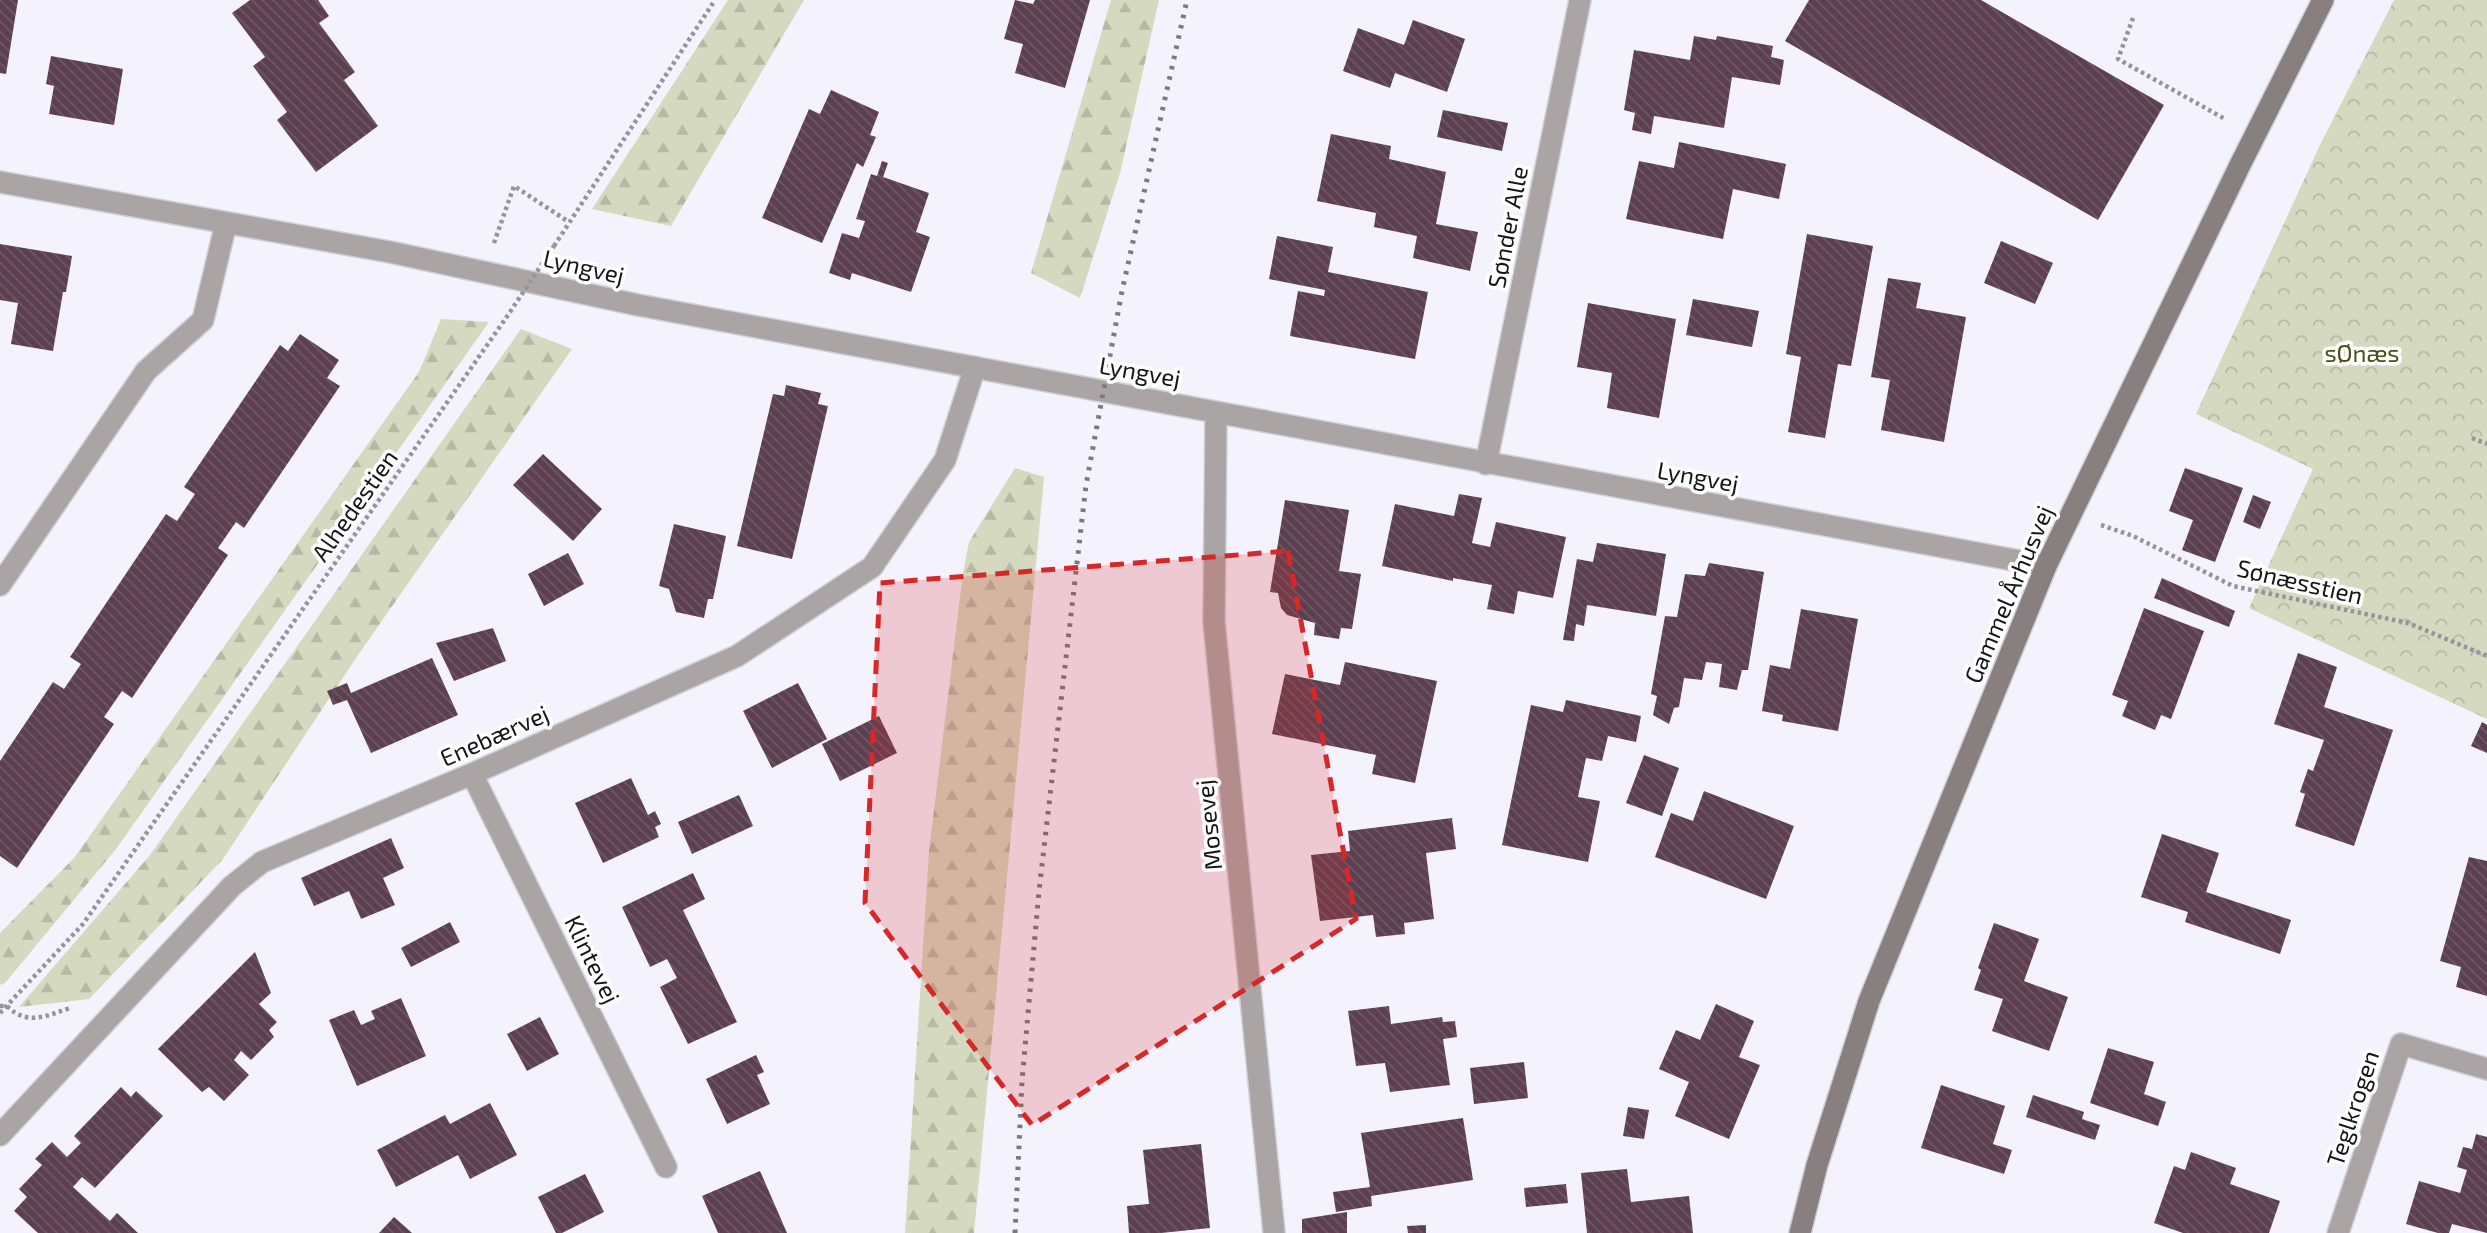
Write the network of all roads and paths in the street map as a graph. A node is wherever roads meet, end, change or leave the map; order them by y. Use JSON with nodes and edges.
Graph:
{"nodes":[{"id":1,"x":715,"y":0,"type":"edge"},
{"id":2,"x":1580,"y":0,"type":"edge"},
{"id":3,"x":2323,"y":0,"type":"edge"},
{"id":4,"x":2133,"y":18,"type":"dead end"},
{"id":5,"x":2254,"y":135,"type":"junction"},
{"id":6,"x":0,"y":182,"type":"edge"},
{"id":7,"x":569,"y":222,"type":"junction"},
{"id":8,"x":226,"y":223,"type":"junction"},
{"id":9,"x":485,"y":271,"type":"junction"},
{"id":10,"x":975,"y":368,"type":"junction"},
{"id":11,"x":1216,"y":412,"type":"junction"},
{"id":12,"x":2473,"y":438,"type":"dead end"},
{"id":13,"x":2487,"y":443,"type":"edge"},
{"id":14,"x":1486,"y":464,"type":"junction"},
{"id":15,"x":2070,"y":513,"type":"junction"},
{"id":16,"x":2046,"y":566,"type":"junction"},
{"id":17,"x":0,"y":585,"type":"edge"},
{"id":18,"x":2487,"y":656,"type":"edge"},
{"id":19,"x":472,"y":774,"type":"junction"},
{"id":20,"x":0,"y":1006,"type":"edge"},
{"id":21,"x":7,"y":1006,"type":"junction"},
{"id":22,"x":73,"y":1007,"type":"dead end"},
{"id":23,"x":0,"y":1013,"type":"edge"},
{"id":24,"x":2487,"y":1069,"type":"edge"},
{"id":25,"x":0,"y":1135,"type":"edge"},
{"id":26,"x":666,"y":1167,"type":"dead end"},
{"id":27,"x":1274,"y":1233,"type":"edge"},
{"id":28,"x":1800,"y":1233,"type":"edge"},
{"id":29,"x":2339,"y":1233,"type":"edge"}],
"edges":[{"from":1,"to":7,"type":"path","name":"Alhedestien"},
{"from":2,"to":14,"type":"street","name":"Sønder Alle"},
{"from":3,"to":5,"type":"street","name":"Gammel Århusvej"},
{"from":4,"to":5,"type":"path"},
{"from":5,"to":15,"type":"street","name":"Gammel Århusvej"},
{"from":6,"to":8,"type":"street","name":"Lyngvej"},
{"from":7,"to":9,"type":"path"},
{"from":7,"to":21,"type":"path","name":"Alhedestien","bridge":true},
{"from":8,"to":9,"type":"street","name":"Lyngvej"},
{"from":8,"to":17,"type":"street"},
{"from":9,"to":10,"type":"street","name":"Lyngvej"},
{"from":10,"to":11,"type":"street","name":"Lyngvej"},
{"from":10,"to":19,"type":"street","name":"Enebærvej"},
{"from":11,"to":14,"type":"street","name":"Lyngvej"},
{"from":11,"to":27,"type":"street","name":"Mosevej"},
{"from":12,"to":13,"type":"path"},
{"from":14,"to":16,"type":"street","name":"Lyngvej"},
{"from":15,"to":16,"type":"street","name":"Gammel Århusvej"},
{"from":15,"to":18,"type":"path","name":"Sønæsstien"},
{"from":16,"to":28,"type":"street","name":"Gammel Århusvej"},
{"from":19,"to":25,"type":"street","name":"Enebærvej"},
{"from":19,"to":26,"type":"street","name":"Klintevej"},
{"from":20,"to":21,"type":"path"},
{"from":21,"to":22,"type":"path"},
{"from":21,"to":23,"type":"path","name":"Alhedestien"},
{"from":24,"to":29,"type":"street","name":"Teglkrogen"}]}
